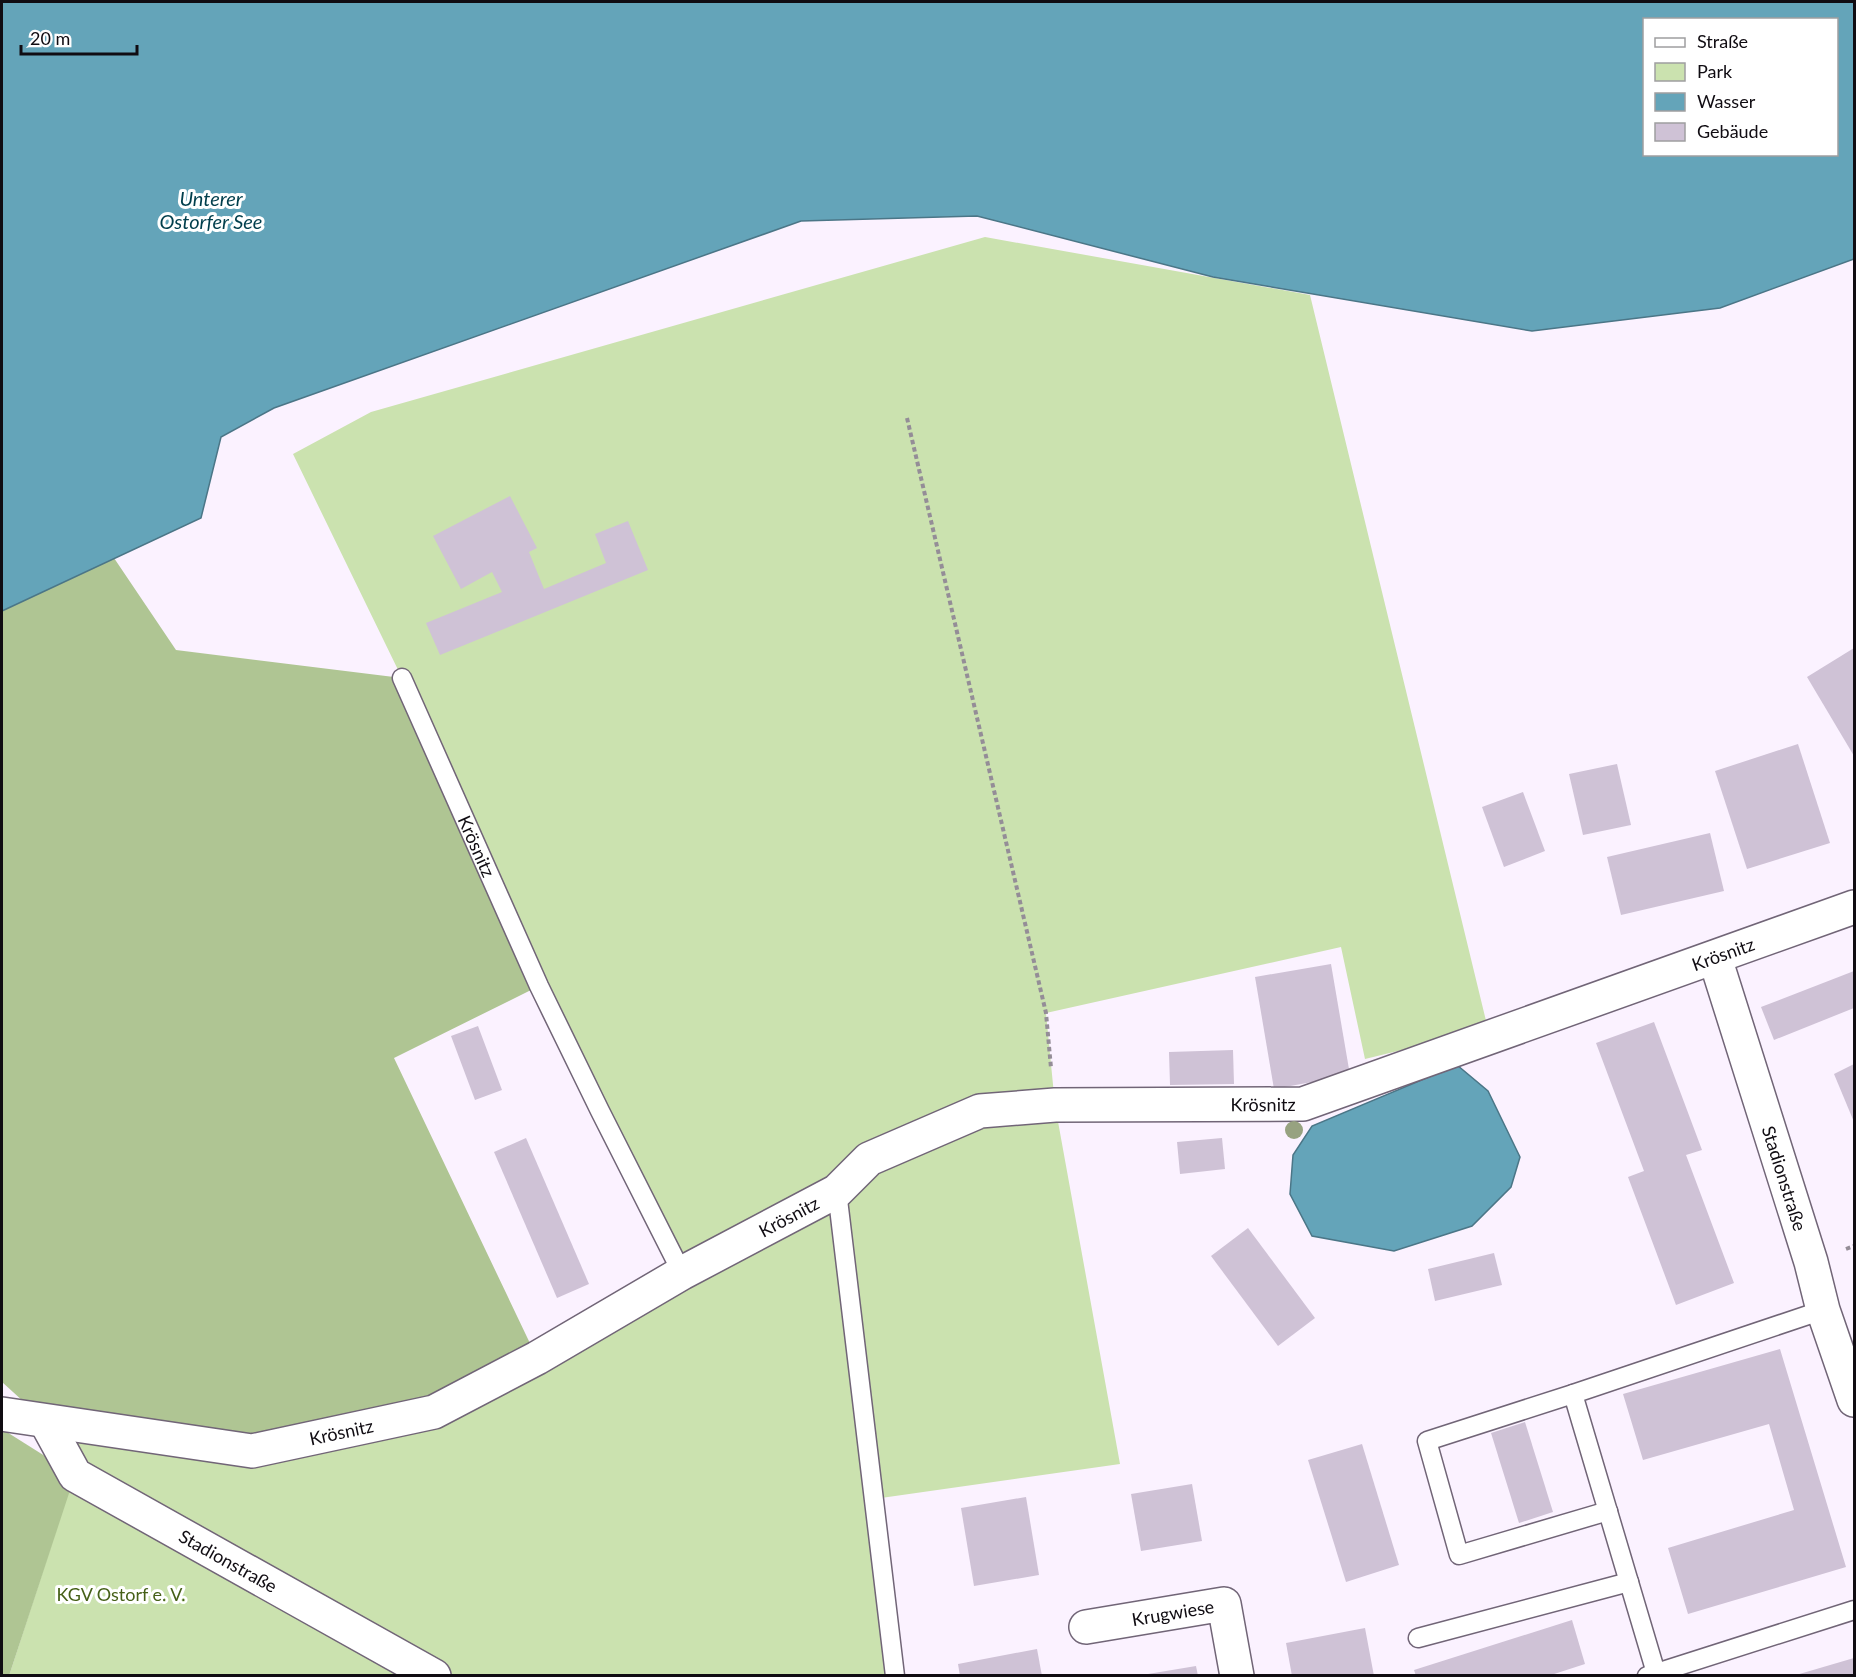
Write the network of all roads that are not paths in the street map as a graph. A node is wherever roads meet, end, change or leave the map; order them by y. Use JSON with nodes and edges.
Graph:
{"nodes":[{"id":1,"x":402,"y":678,"type":"dead end"},
{"id":2,"x":1854,"y":908,"type":"edge"},
{"id":3,"x":1715,"y":958,"type":"junction"},
{"id":4,"x":837,"y":1191,"type":"junction"},
{"id":5,"x":682,"y":1273,"type":"junction"},
{"id":6,"x":1823,"y":1310,"type":"junction"},
{"id":7,"x":1573,"y":1394,"type":"junction"},
{"id":8,"x":1854,"y":1400,"type":"edge"},
{"id":9,"x":2,"y":1414,"type":"edge"},
{"id":10,"x":46,"y":1422,"type":"junction"},
{"id":11,"x":1608,"y":1511,"type":"junction"},
{"id":12,"x":1629,"y":1582,"type":"junction"},
{"id":13,"x":1854,"y":1610,"type":"edge"},
{"id":14,"x":1086,"y":1627,"type":"dead end"},
{"id":15,"x":1418,"y":1638,"type":"dead end"},
{"id":16,"x":1652,"y":1674,"type":"edge"},
{"id":17,"x":434,"y":1676,"type":"edge"},
{"id":18,"x":895,"y":1676,"type":"edge"},
{"id":19,"x":1237,"y":1676,"type":"edge"}],
"edges":[{"from":1,"to":5,"type":"lane","name":"Krösnitz"},
{"from":2,"to":3,"type":"street","name":"Krösnitz"},
{"from":3,"to":4,"type":"street","name":"Krösnitz"},
{"from":3,"to":6,"type":"street","name":"Stadionstraße"},
{"from":4,"to":5,"type":"street","name":"Krösnitz"},
{"from":4,"to":18,"type":"lane"},
{"from":5,"to":10,"type":"street","name":"Krösnitz"},
{"from":6,"to":7,"type":"lane"},
{"from":6,"to":8,"type":"street","name":"Stadionstraße"},
{"from":7,"to":11,"type":"lane"},
{"from":7,"to":11,"type":"lane"},
{"from":9,"to":10,"type":"street","name":"Krösnitz"},
{"from":10,"to":17,"type":"street","name":"Stadionstraße"},
{"from":11,"to":12,"type":"lane"},
{"from":12,"to":15,"type":"lane"},
{"from":12,"to":16,"type":"lane"},
{"from":13,"to":16,"type":"lane"},
{"from":14,"to":19,"type":"street","name":"Krugwiese"}]}
